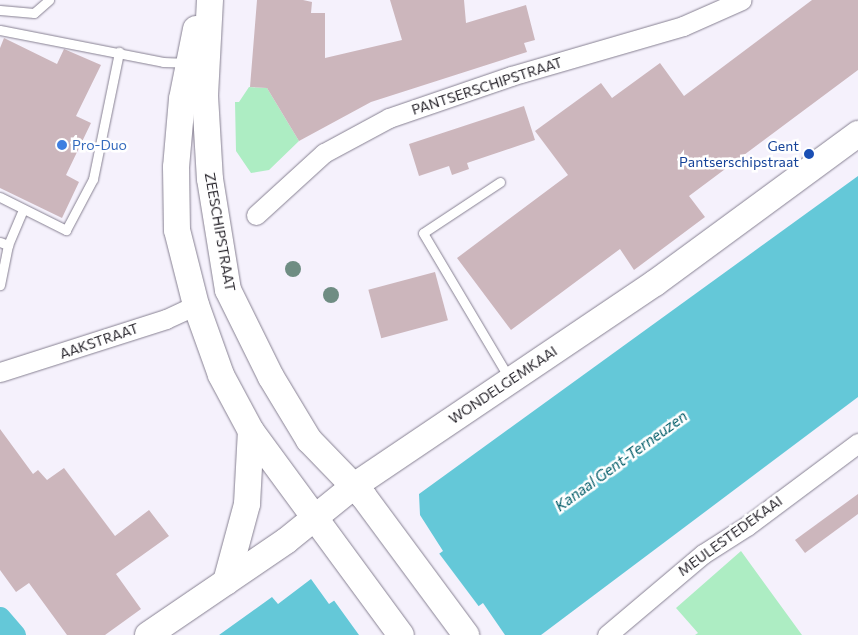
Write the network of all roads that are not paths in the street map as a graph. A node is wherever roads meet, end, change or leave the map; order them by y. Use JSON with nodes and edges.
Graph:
{"nodes":[{"id":1,"x":49,"y":0,"type":"edge"},
{"id":2,"x":203,"y":0,"type":"edge"},
{"id":3,"x":210,"y":0,"type":"edge"},
{"id":4,"x":742,"y":0,"type":"edge"},
{"id":5,"x":0,"y":10,"type":"edge"},
{"id":6,"x":0,"y":30,"type":"edge"},
{"id":7,"x":119,"y":52,"type":"junction"},
{"id":8,"x":188,"y":63,"type":"junction"},
{"id":9,"x":858,"y":134,"type":"edge"},
{"id":10,"x":500,"y":182,"type":"dead end"},
{"id":11,"x":0,"y":197,"type":"edge"},
{"id":12,"x":23,"y":209,"type":"junction"},
{"id":13,"x":256,"y":215,"type":"dead end"},
{"id":14,"x":4,"y":244,"type":"edge"},
{"id":15,"x":0,"y":285,"type":"edge"},
{"id":16,"x":196,"y":305,"type":"junction"},
{"id":17,"x":0,"y":372,"type":"edge"},
{"id":18,"x":510,"y":380,"type":"junction"},
{"id":19,"x":251,"y":431,"type":"junction"},
{"id":20,"x":858,"y":443,"type":"edge"},
{"id":21,"x":354,"y":486,"type":"junction"},
{"id":22,"x":312,"y":518,"type":"junction"},
{"id":23,"x":226,"y":582,"type":"junction"},
{"id":24,"x":148,"y":635,"type":"edge"},
{"id":25,"x":401,"y":635,"type":"edge"},
{"id":26,"x":466,"y":635,"type":"edge"},
{"id":27,"x":607,"y":635,"type":"edge"}],
"edges":[{"from":1,"to":5,"type":"lane"},
{"from":2,"to":8,"type":"main road"},
{"from":3,"to":21,"type":"main road","name":"ZEESCHIPSTRAAT"},
{"from":4,"to":13,"type":"street","name":"PANTSERSCHIPSTRAAT"},
{"from":6,"to":7,"type":"lane"},
{"from":7,"to":8,"type":"lane"},
{"from":7,"to":12,"type":"lane"},
{"from":8,"to":16,"type":"main road"},
{"from":9,"to":18,"type":"main road","name":"WONDELGEMKAAI"},
{"from":10,"to":18,"type":"lane"},
{"from":11,"to":12,"type":"lane"},
{"from":12,"to":14,"type":"lane"},
{"from":14,"to":15,"type":"lane"},
{"from":16,"to":17,"type":"street","name":"AAKSTRAAT"},
{"from":16,"to":19,"type":"main road"},
{"from":18,"to":21,"type":"main road","name":"WONDELGEMKAAI"},
{"from":19,"to":22,"type":"main road"},
{"from":19,"to":23,"type":"main road"},
{"from":20,"to":27,"type":"street","name":"MEULESTEDEKAAI"},
{"from":21,"to":22,"type":"main road","name":"WONDELGEMKAAI"},
{"from":21,"to":26,"type":"main road","name":"ZEESCHIPSTRAAT"},
{"from":22,"to":23,"type":"main road","name":"WONDELGEMKAAI"},
{"from":22,"to":25,"type":"main road"},
{"from":23,"to":24,"type":"main road","name":"WONDELGEMKAAI"}]}
